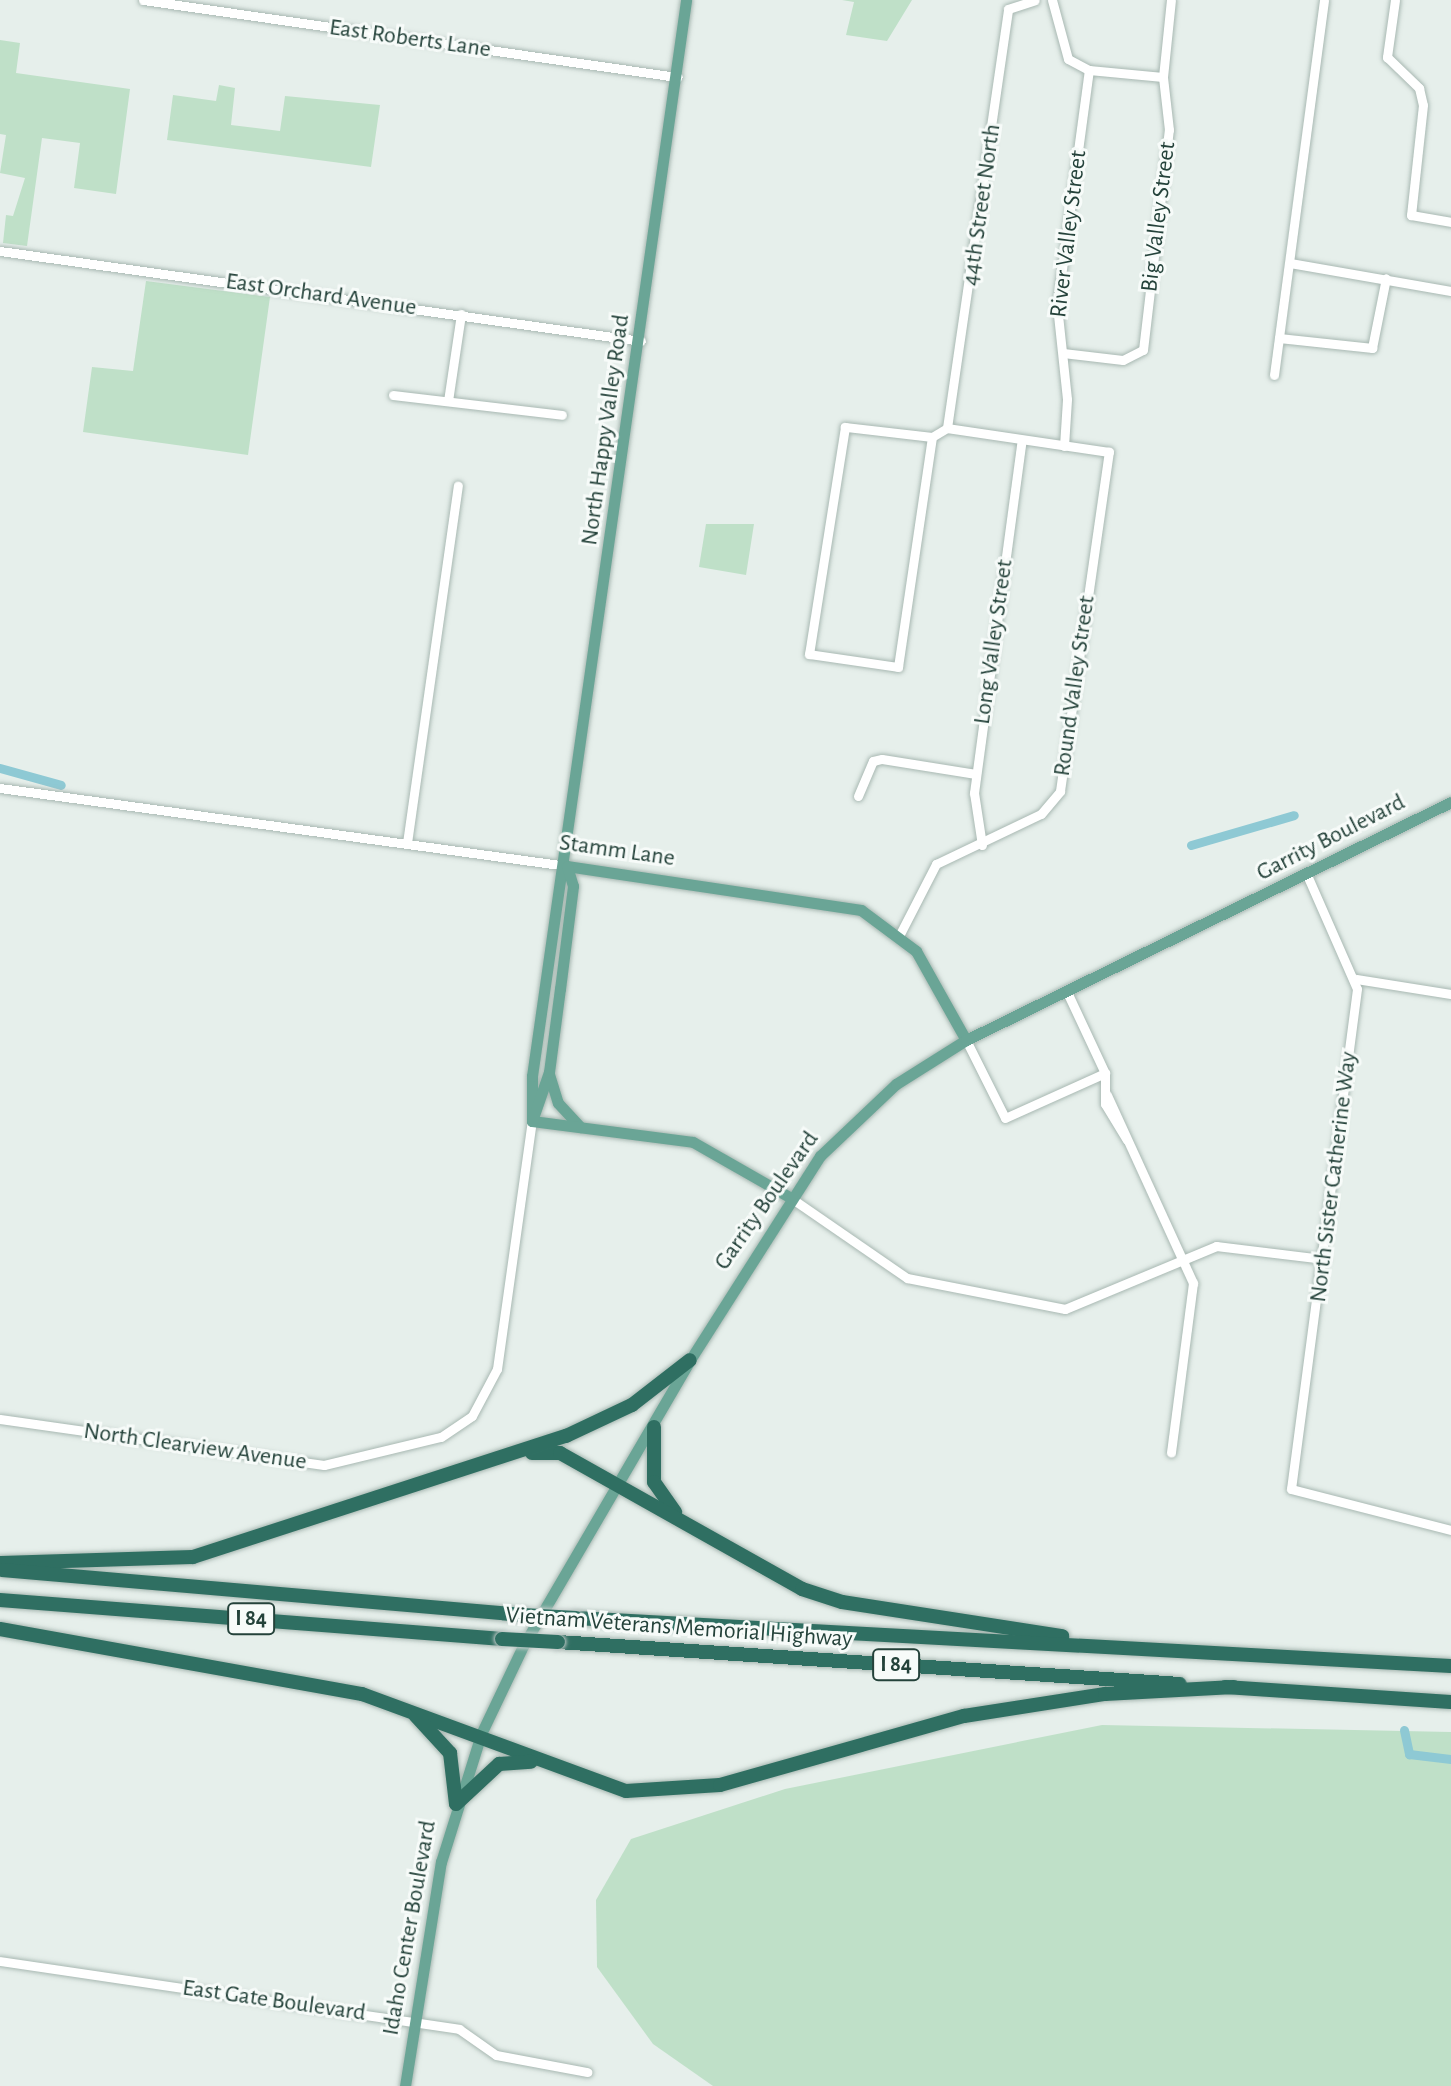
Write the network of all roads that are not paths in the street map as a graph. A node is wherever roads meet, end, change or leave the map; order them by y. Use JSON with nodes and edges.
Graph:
{"nodes":[{"id":1,"x":143,"y":0,"type":"edge"},
{"id":2,"x":686,"y":0,"type":"edge"},
{"id":3,"x":1035,"y":0,"type":"edge"},
{"id":4,"x":1052,"y":0,"type":"edge"},
{"id":5,"x":1171,"y":0,"type":"edge"},
{"id":6,"x":1324,"y":0,"type":"edge"},
{"id":7,"x":1395,"y":0,"type":"edge"},
{"id":8,"x":1089,"y":70,"type":"junction"},
{"id":9,"x":677,"y":77,"type":"junction"},
{"id":10,"x":1163,"y":77,"type":"junction"},
{"id":11,"x":1451,"y":222,"type":"edge"},
{"id":12,"x":0,"y":251,"type":"edge"},
{"id":13,"x":1290,"y":263,"type":"junction"},
{"id":14,"x":1386,"y":278,"type":"junction"},
{"id":15,"x":1451,"y":291,"type":"edge"},
{"id":16,"x":461,"y":314,"type":"junction"},
{"id":17,"x":1279,"y":338,"type":"junction"},
{"id":18,"x":641,"y":341,"type":"junction"},
{"id":19,"x":1063,"y":353,"type":"junction"},
{"id":20,"x":1274,"y":375,"type":"dead end"},
{"id":21,"x":393,"y":395,"type":"dead end"},
{"id":22,"x":448,"y":401,"type":"junction"},
{"id":23,"x":562,"y":415,"type":"dead end"},
{"id":24,"x":947,"y":428,"type":"junction"},
{"id":25,"x":932,"y":437,"type":"junction"},
{"id":26,"x":1022,"y":440,"type":"junction"},
{"id":27,"x":1064,"y":446,"type":"junction"},
{"id":28,"x":458,"y":486,"type":"dead end"},
{"id":29,"x":976,"y":774,"type":"junction"},
{"id":30,"x":0,"y":788,"type":"edge"},
{"id":31,"x":858,"y":796,"type":"dead end"},
{"id":32,"x":1451,"y":802,"type":"edge"},
{"id":33,"x":407,"y":843,"type":"junction"},
{"id":34,"x":982,"y":845,"type":"junction"},
{"id":35,"x":567,"y":866,"type":"junction"},
{"id":36,"x":1307,"y":875,"type":"junction"},
{"id":37,"x":900,"y":934,"type":"junction"},
{"id":38,"x":1356,"y":979,"type":"junction"},
{"id":39,"x":1067,"y":992,"type":"junction"},
{"id":40,"x":1451,"y":994,"type":"edge"},
{"id":41,"x":966,"y":1040,"type":"junction"},
{"id":42,"x":549,"y":1072,"type":"junction"},
{"id":43,"x":1105,"y":1073,"type":"junction"},
{"id":44,"x":532,"y":1121,"type":"junction"},
{"id":45,"x":580,"y":1127,"type":"junction"},
{"id":46,"x":791,"y":1198,"type":"junction"},
{"id":47,"x":1185,"y":1258,"type":"junction"},
{"id":48,"x":1324,"y":1259,"type":"junction"},
{"id":49,"x":690,"y":1360,"type":"junction"},
{"id":50,"x":497,"y":1369,"type":"joint"},
{"id":51,"x":0,"y":1419,"type":"edge"},
{"id":52,"x":654,"y":1427,"type":"junction"},
{"id":53,"x":523,"y":1453,"type":"junction"},
{"id":54,"x":1171,"y":1453,"type":"dead end"},
{"id":55,"x":617,"y":1485,"type":"junction"},
{"id":56,"x":689,"y":1526,"type":"junction"},
{"id":57,"x":1451,"y":1530,"type":"edge"},
{"id":58,"x":0,"y":1563,"type":"edge"},
{"id":59,"x":0,"y":1570,"type":"edge"},
{"id":60,"x":0,"y":1600,"type":"edge"},
{"id":61,"x":0,"y":1629,"type":"edge"},
{"id":62,"x":1148,"y":1648,"type":"junction"},
{"id":63,"x":1451,"y":1666,"type":"edge"},
{"id":64,"x":1234,"y":1687,"type":"junction"},
{"id":65,"x":1451,"y":1702,"type":"edge"},
{"id":66,"x":403,"y":1705,"type":"junction"},
{"id":67,"x":481,"y":1734,"type":"junction"},
{"id":68,"x":540,"y":1765,"type":"junction"},
{"id":69,"x":456,"y":1804,"type":"junction"},
{"id":70,"x":0,"y":1961,"type":"edge"},
{"id":71,"x":414,"y":2022,"type":"junction"},
{"id":72,"x":587,"y":2072,"type":"dead end"},
{"id":73,"x":405,"y":2086,"type":"edge"}],
"edges":[{"from":1,"to":9,"type":"street","name":"East Roberts Lane"},
{"from":2,"to":9,"type":"main road","name":"North Happy Valley Road"},
{"from":3,"to":24,"type":"street","name":"44th Street North"},
{"from":4,"to":8,"type":"street"},
{"from":5,"to":10,"type":"street","name":"Big Valley Street"},
{"from":6,"to":13,"type":"street"},
{"from":7,"to":11,"type":"street"},
{"from":8,"to":10,"type":"street"},
{"from":8,"to":19,"type":"street","name":"River Valley Street"},
{"from":9,"to":18,"type":"main road","name":"North Happy Valley Road"},
{"from":10,"to":19,"type":"street","name":"Big Valley Street"},
{"from":12,"to":16,"type":"street","name":"East Orchard Avenue"},
{"from":13,"to":14,"type":"street"},
{"from":13,"to":17,"type":"street"},
{"from":14,"to":15,"type":"street"},
{"from":14,"to":17,"type":"street"},
{"from":16,"to":18,"type":"street","name":"East Orchard Avenue"},
{"from":16,"to":22,"type":"street"},
{"from":17,"to":20,"type":"street"},
{"from":18,"to":35,"type":"main road","name":"North Happy Valley Road"},
{"from":19,"to":27,"type":"street","name":"River Valley Street"},
{"from":21,"to":22,"type":"street"},
{"from":22,"to":23,"type":"street"},
{"from":24,"to":25,"type":"street"},
{"from":24,"to":26,"type":"street"},
{"from":25,"to":25,"type":"street"},
{"from":26,"to":27,"type":"street"},
{"from":26,"to":29,"type":"street","name":"Long Valley Street"},
{"from":27,"to":34,"type":"street","name":"Round Valley Street"},
{"from":28,"to":33,"type":"street"},
{"from":29,"to":31,"type":"street"},
{"from":29,"to":34,"type":"street","name":"Long Valley Street"},
{"from":30,"to":33,"type":"street","name":"Stamm Lane"},
{"from":32,"to":36,"type":"main road","name":"Garrity Boulevard"},
{"from":33,"to":35,"type":"street","name":"Stamm Lane"},
{"from":34,"to":37,"type":"street","name":"Round Valley Street"},
{"from":35,"to":37,"type":"main road","name":"Stamm Lane"},
{"from":35,"to":42,"type":"main road","name":"North Happy Valley Road"},
{"from":35,"to":44,"type":"main road","name":"North Happy Valley Road"},
{"from":36,"to":38,"type":"street"},
{"from":36,"to":39,"type":"main road","name":"Garrity Boulevard"},
{"from":37,"to":41,"type":"main road","name":"Stamm Lane"},
{"from":38,"to":40,"type":"street"},
{"from":38,"to":48,"type":"street","name":"North Sister Catherine Way"},
{"from":39,"to":41,"type":"main road","name":"Garrity Boulevard"},
{"from":39,"to":43,"type":"street"},
{"from":41,"to":43,"type":"street","name":"Stamm Lane"},
{"from":41,"to":46,"type":"main road","name":"Garrity Boulevard"},
{"from":42,"to":44,"type":"main road","name":"North Happy Valley Road"},
{"from":42,"to":45,"type":"main road"},
{"from":43,"to":47,"type":"street"},
{"from":44,"to":45,"type":"main road"},
{"from":44,"to":50,"type":"street","name":"North Happy Valley Road"},
{"from":45,"to":46,"type":"main road"},
{"from":46,"to":47,"type":"street"},
{"from":46,"to":49,"type":"main road","name":"Garrity Boulevard"},
{"from":47,"to":48,"type":"street"},
{"from":47,"to":54,"type":"street"},
{"from":48,"to":57,"type":"street","name":"North Sister Catherine Way"},
{"from":49,"to":52,"type":"main road","name":"Garrity Boulevard"},
{"from":49,"to":53,"type":"highway"},
{"from":50,"to":51,"type":"street","name":"North Clearview Avenue"},
{"from":52,"to":55,"type":"main road","name":"Garrity Boulevard"},
{"from":52,"to":56,"type":"highway"},
{"from":53,"to":55,"type":"highway"},
{"from":53,"to":58,"type":"highway"},
{"from":55,"to":56,"type":"highway"},
{"from":55,"to":67,"type":"main road","name":"Garrity Boulevard"},
{"from":56,"to":62,"type":"highway"},
{"from":59,"to":62,"type":"highway","name":"Vietnam Veterans Memorial Highway","number":"I 84","bridge":true},
{"from":60,"to":64,"type":"highway","name":"Vietnam Veterans Memorial Highway","number":"I 84","bridge":true},
{"from":61,"to":66,"type":"highway"},
{"from":62,"to":63,"type":"highway","name":"Vietnam Veterans Memorial Highway","number":"I 84"},
{"from":64,"to":65,"type":"highway","name":"Vietnam Veterans Memorial Highway","number":"I 84"},
{"from":64,"to":68,"type":"highway"},
{"from":66,"to":67,"type":"highway"},
{"from":66,"to":69,"type":"highway"},
{"from":67,"to":68,"type":"highway"},
{"from":67,"to":69,"type":"main road","name":"Idaho Center Boulevard"},
{"from":68,"to":69,"type":"highway"},
{"from":69,"to":71,"type":"main road","name":"Idaho Center Boulevard"},
{"from":70,"to":71,"type":"street","name":"East Gate Boulevard"},
{"from":71,"to":72,"type":"street","name":"East Gate Boulevard"},
{"from":71,"to":73,"type":"main road","name":"Idaho Center Boulevard"}]}
